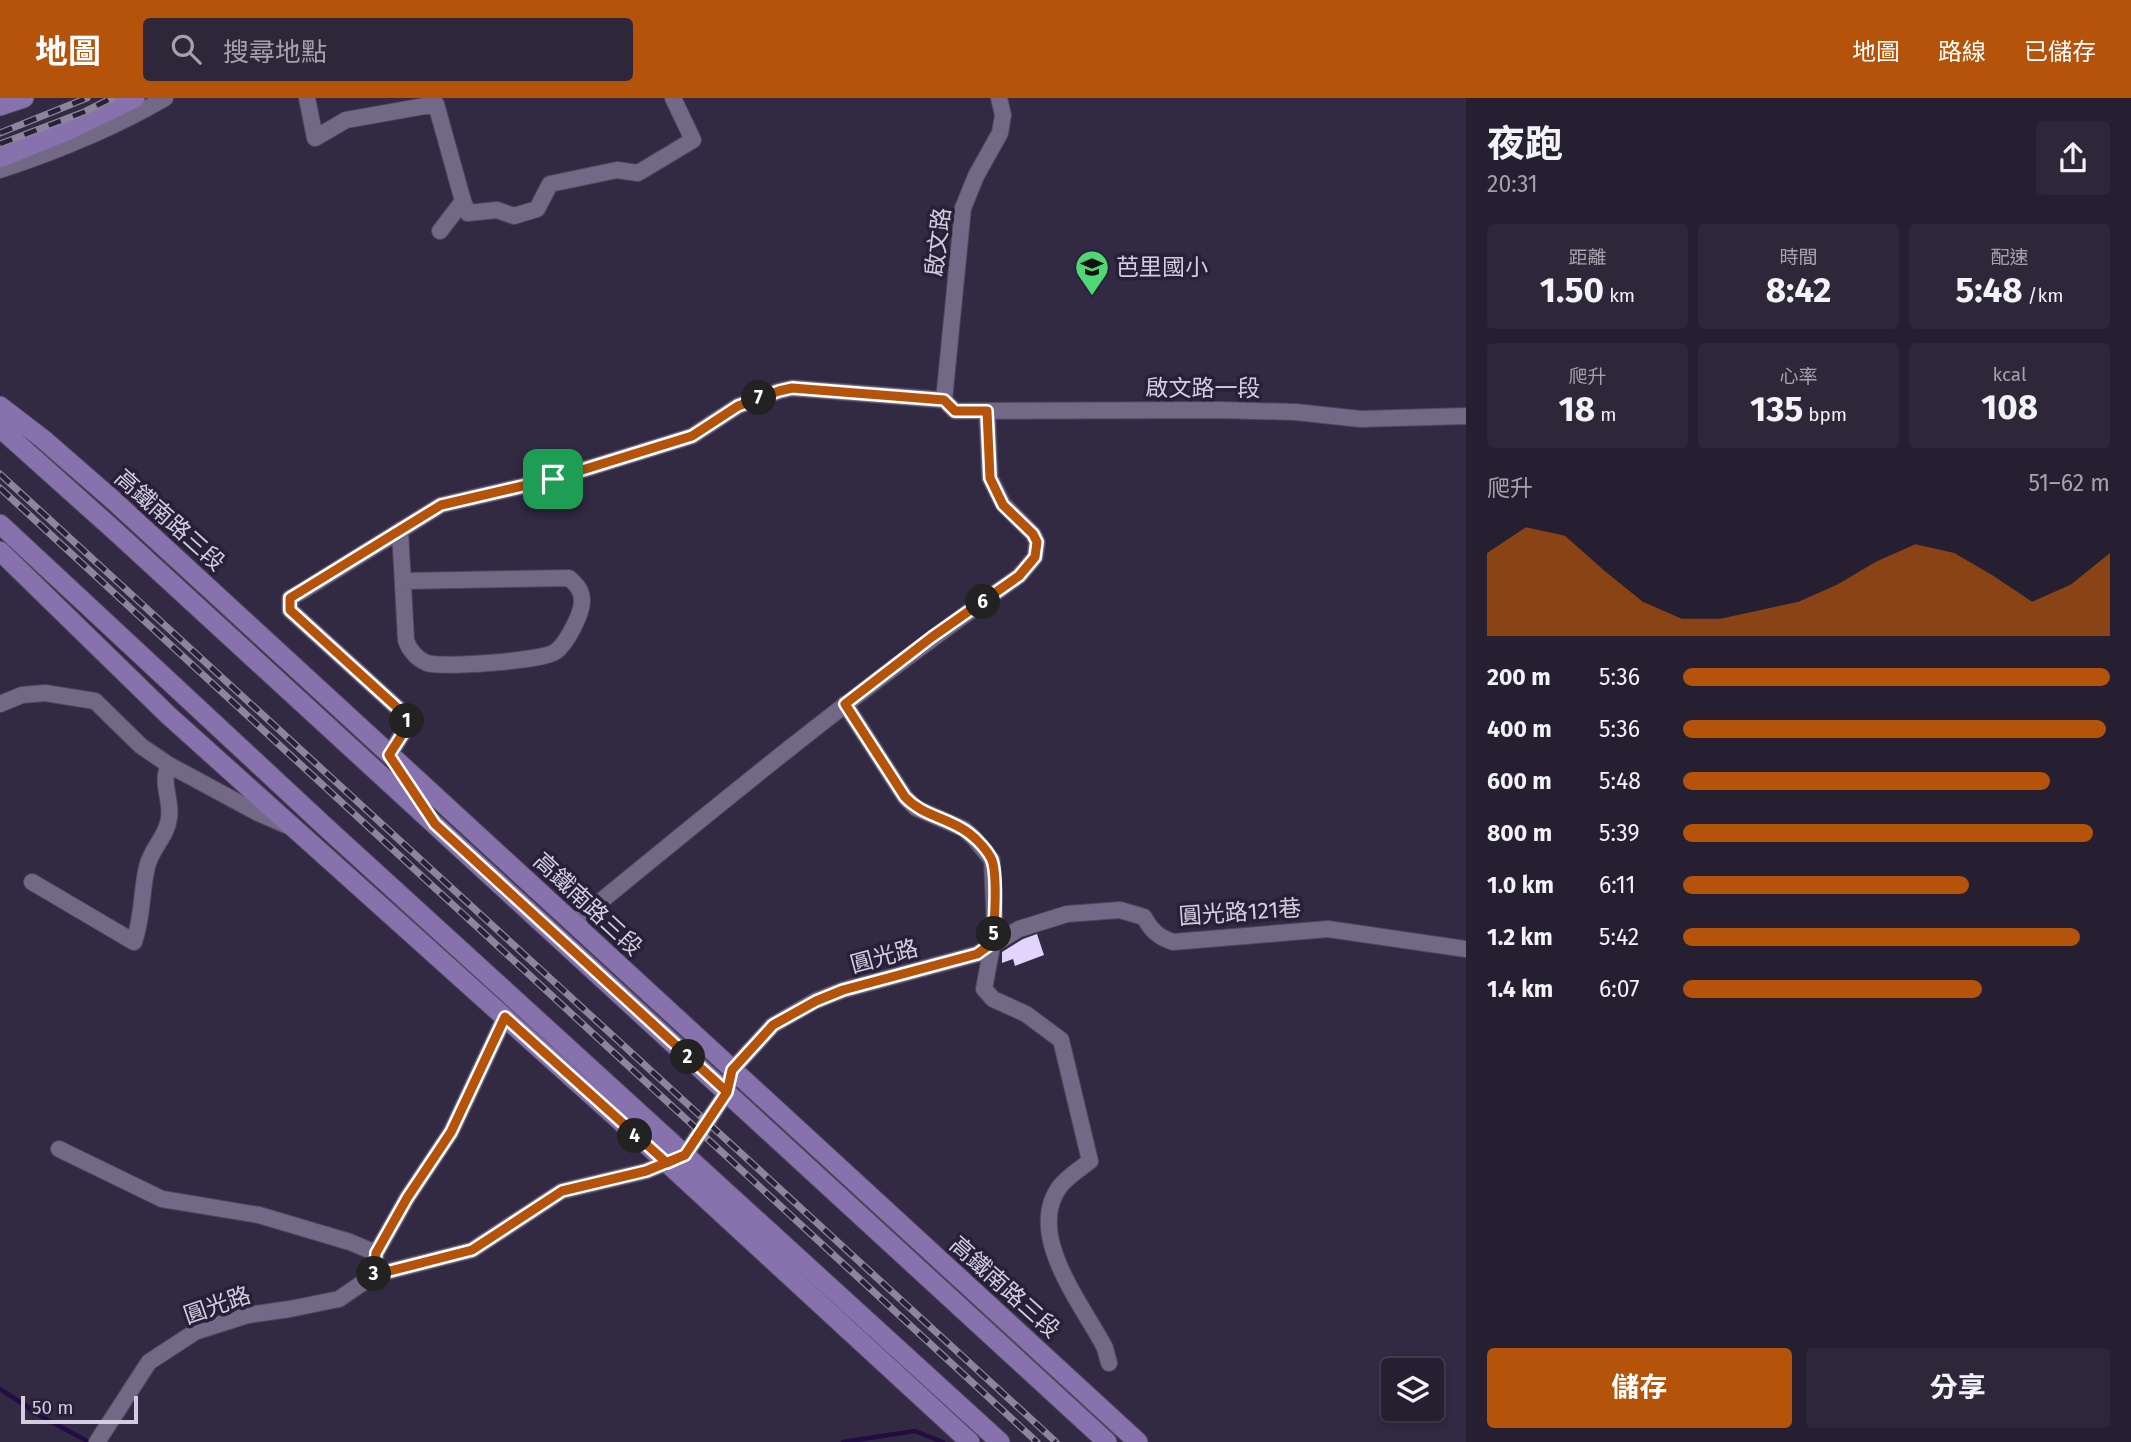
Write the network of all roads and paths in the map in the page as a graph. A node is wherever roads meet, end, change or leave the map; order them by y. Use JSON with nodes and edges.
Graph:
{"nodes":[{"id":1,"x":24,"y":98,"type":"edge"},
{"id":2,"x":135,"y":98,"type":"edge"},
{"id":3,"x":166,"y":98,"type":"edge"},
{"id":4,"x":307,"y":98,"type":"edge"},
{"id":5,"x":673,"y":98,"type":"edge"},
{"id":6,"x":999,"y":98,"type":"edge"},
{"id":7,"x":0,"y":106,"type":"edge"},
{"id":8,"x":0,"y":158,"type":"edge"},
{"id":9,"x":0,"y":170,"type":"edge"},
{"id":10,"x":463,"y":201,"type":"junction"},
{"id":11,"x":440,"y":231,"type":"dead end"},
{"id":12,"x":944,"y":400,"type":"junction"},
{"id":13,"x":0,"y":406,"type":"edge"},
{"id":14,"x":987,"y":411,"type":"junction"},
{"id":15,"x":1466,"y":416,"type":"edge"},
{"id":16,"x":0,"y":428,"type":"edge"},
{"id":17,"x":0,"y":524,"type":"edge"},
{"id":18,"x":400,"y":530,"type":"junction"},
{"id":19,"x":0,"y":551,"type":"edge"},
{"id":20,"x":404,"y":581,"type":"junction"},
{"id":21,"x":0,"y":704,"type":"edge"},
{"id":22,"x":845,"y":704,"type":"junction"},
{"id":23,"x":389,"y":755,"type":"junction"},
{"id":24,"x":169,"y":765,"type":"junction"},
{"id":25,"x":435,"y":824,"type":"junction"},
{"id":26,"x":297,"y":830,"type":"junction"},
{"id":27,"x":330,"y":831,"type":"junction"},
{"id":28,"x":32,"y":882,"type":"dead end"},
{"id":29,"x":395,"y":917,"type":"junction"},
{"id":30,"x":573,"y":924,"type":"junction"},
{"id":31,"x":991,"y":944,"type":"junction"},
{"id":32,"x":1466,"y":949,"type":"edge"},
{"id":33,"x":505,"y":1017,"type":"junction"},
{"id":34,"x":732,"y":1070,"type":"junction"},
{"id":35,"x":727,"y":1092,"type":"junction"},
{"id":36,"x":59,"y":1149,"type":"dead end"},
{"id":37,"x":685,"y":1155,"type":"junction"},
{"id":38,"x":667,"y":1163,"type":"junction"},
{"id":39,"x":376,"y":1253,"type":"junction"},
{"id":40,"x":374,"y":1275,"type":"junction"},
{"id":41,"x":1109,"y":1363,"type":"dead end"},
{"id":42,"x":97,"y":1442,"type":"edge"},
{"id":43,"x":970,"y":1442,"type":"edge"},
{"id":44,"x":1000,"y":1442,"type":"edge"},
{"id":45,"x":1107,"y":1442,"type":"edge"},
{"id":46,"x":1138,"y":1442,"type":"edge"}],
"edges":[{"from":1,"to":7,"type":"main road"},
{"from":2,"to":8,"type":"main road"},
{"from":3,"to":9,"type":"street"},
{"from":4,"to":10,"type":"street"},
{"from":5,"to":10,"type":"street"},
{"from":6,"to":12,"type":"street","name":"啟文路"},
{"from":10,"to":11,"type":"street"},
{"from":12,"to":14,"type":"street","name":"啟文路一段"},
{"from":12,"to":18,"type":"street","name":"啟文路一段"},
{"from":13,"to":23,"type":"main road","name":"高鐵南路三段"},
{"from":14,"to":15,"type":"street","name":"啟文路一段"},
{"from":14,"to":22,"type":"street"},
{"from":16,"to":25,"type":"main road","name":"高鐵南路三段"},
{"from":17,"to":27,"type":"main road"},
{"from":18,"to":20,"type":"street"},
{"from":18,"to":23,"type":"street","name":"啟文路一段"},
{"from":19,"to":26,"type":"main road"},
{"from":20,"to":20,"type":"street"},
{"from":21,"to":24,"type":"street"},
{"from":22,"to":30,"type":"street"},
{"from":22,"to":31,"type":"street"},
{"from":23,"to":25,"type":"main road"},
{"from":23,"to":30,"type":"main road","name":"高鐵南路三段"},
{"from":24,"to":26,"type":"street"},
{"from":24,"to":28,"type":"street"},
{"from":25,"to":35,"type":"main road","name":"高鐵南路三段"},
{"from":26,"to":29,"type":"main road"},
{"from":27,"to":29,"type":"main road"},
{"from":27,"to":37,"type":"main road"},
{"from":29,"to":33,"type":"main road"},
{"from":30,"to":34,"type":"main road","name":"高鐵南路三段"},
{"from":31,"to":32,"type":"street","name":"圓光路121巷"},
{"from":31,"to":34,"type":"street","name":"圓光路"},
{"from":31,"to":41,"type":"street"},
{"from":33,"to":38,"type":"main road"},
{"from":33,"to":39,"type":"street"},
{"from":34,"to":35,"type":"street","name":"圓光路"},
{"from":34,"to":46,"type":"main road","name":"高鐵南路三段"},
{"from":35,"to":37,"type":"street","name":"圓光路"},
{"from":35,"to":45,"type":"main road","name":"高鐵南路三段"},
{"from":36,"to":39,"type":"street"},
{"from":37,"to":38,"type":"street","name":"圓光路"},
{"from":37,"to":44,"type":"main road"},
{"from":38,"to":40,"type":"street","name":"圓光路"},
{"from":38,"to":43,"type":"main road"},
{"from":39,"to":40,"type":"street"},
{"from":40,"to":42,"type":"street","name":"圓光路"}]}
